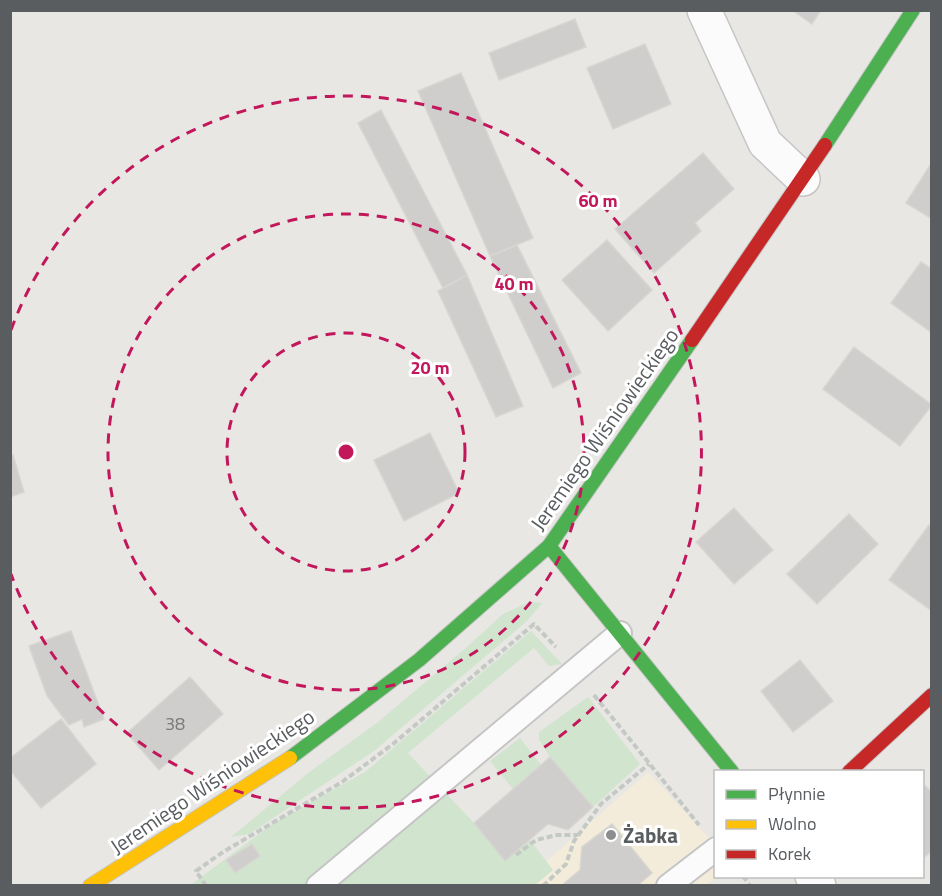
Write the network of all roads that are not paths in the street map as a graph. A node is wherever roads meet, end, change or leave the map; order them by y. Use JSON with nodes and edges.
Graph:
{"nodes":[{"id":1,"x":704,"y":10,"type":"edge"},
{"id":2,"x":913,"y":10,"type":"edge"},
{"id":3,"x":803,"y":179,"type":"junction"},
{"id":4,"x":549,"y":546,"type":"junction"},
{"id":5,"x":620,"y":633,"type":"junction"},
{"id":6,"x":932,"y":695,"type":"edge"},
{"id":7,"x":731,"y":770,"type":"edge"},
{"id":8,"x":850,"y":770,"type":"edge"},
{"id":9,"x":714,"y":850,"type":"edge"},
{"id":10,"x":90,"y":885,"type":"edge"},
{"id":11,"x":318,"y":885,"type":"edge"},
{"id":12,"x":668,"y":885,"type":"edge"}],
"edges":[{"from":1,"to":3,"type":"street"},
{"from":2,"to":3,"type":"street","name":"Jeremiego Wiśniowieckiego"},
{"from":3,"to":4,"type":"street","name":"Jeremiego Wiśniowieckiego"},
{"from":4,"to":5,"type":"street"},
{"from":4,"to":10,"type":"street","name":"Jeremiego Wiśniowieckiego"},
{"from":5,"to":7,"type":"street"},
{"from":5,"to":11,"type":"lane"},
{"from":6,"to":8,"type":"street"},
{"from":9,"to":12,"type":"lane"}]}
